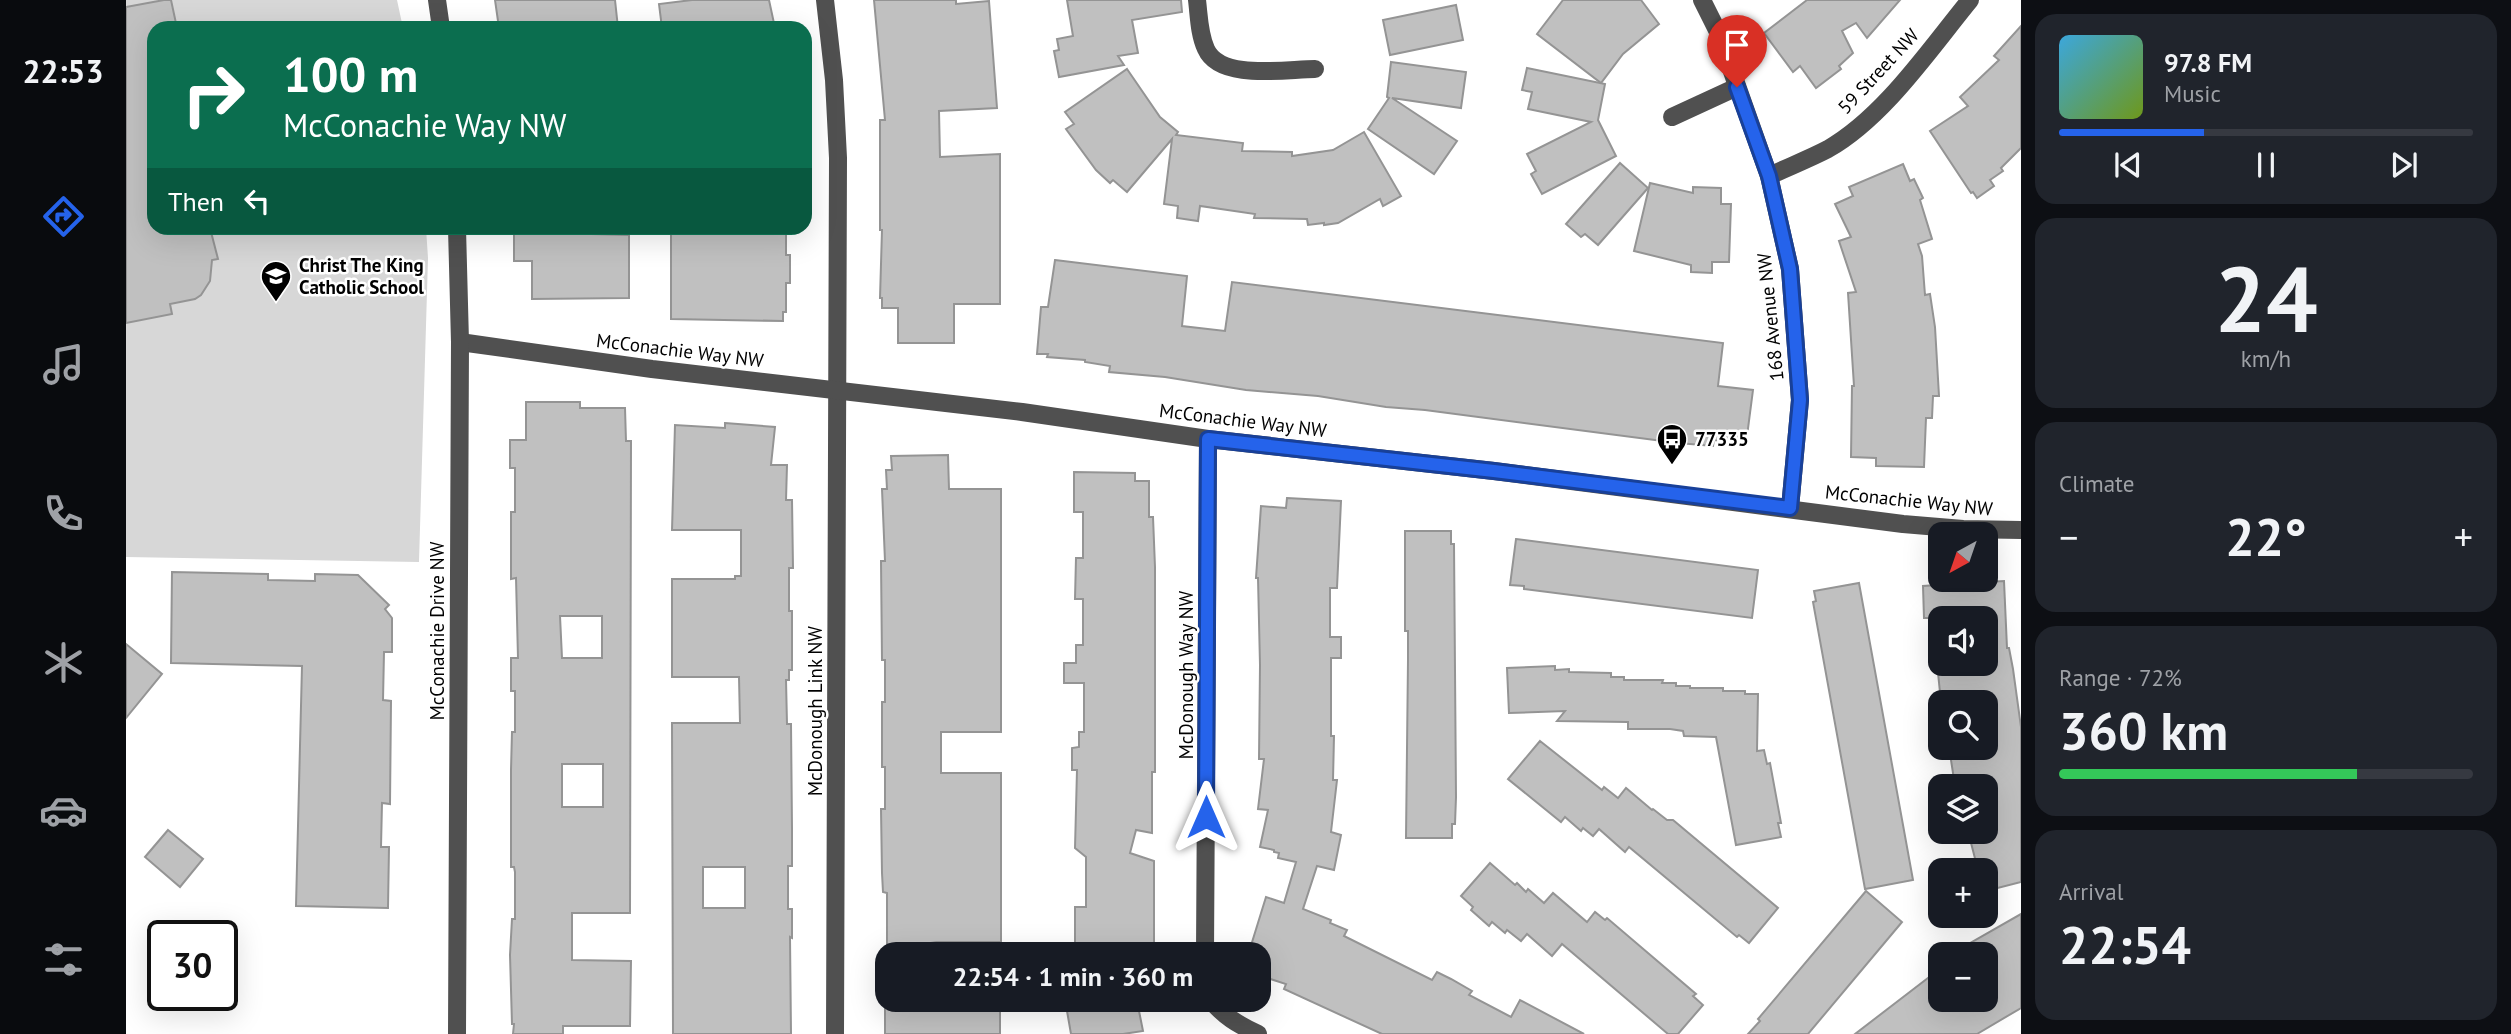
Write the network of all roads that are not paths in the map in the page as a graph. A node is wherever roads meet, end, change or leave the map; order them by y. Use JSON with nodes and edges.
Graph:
{"nodes":[{"id":1,"x":436,"y":0,"type":"edge"},
{"id":2,"x":825,"y":0,"type":"edge"},
{"id":3,"x":1197,"y":0,"type":"edge"},
{"id":4,"x":1702,"y":0,"type":"edge"},
{"id":5,"x":1969,"y":0,"type":"edge"},
{"id":6,"x":440,"y":21,"type":"edge"},
{"id":7,"x":1315,"y":69,"type":"dead end"},
{"id":8,"x":1737,"y":87,"type":"junction"},
{"id":9,"x":1672,"y":117,"type":"dead end"},
{"id":10,"x":1769,"y":176,"type":"junction"},
{"id":11,"x":457,"y":235,"type":"edge"},
{"id":12,"x":460,"y":342,"type":"junction"},
{"id":13,"x":836,"y":389,"type":"junction"},
{"id":14,"x":1208,"y":439,"type":"junction"},
{"id":15,"x":1790,"y":508,"type":"junction"},
{"id":16,"x":2021,"y":530,"type":"edge"},
{"id":17,"x":1205,"y":942,"type":"edge"},
{"id":18,"x":1222,"y":1012,"type":"edge"},
{"id":19,"x":457,"y":1034,"type":"edge"},
{"id":20,"x":835,"y":1034,"type":"edge"},
{"id":21,"x":1258,"y":1034,"type":"edge"}],
"edges":[{"from":1,"to":6,"type":"street"},
{"from":2,"to":13,"type":"street","name":"McDonough Link NW"},
{"from":3,"to":7,"type":"street"},
{"from":4,"to":8,"type":"street","name":"168 Avenue NW"},
{"from":5,"to":10,"type":"street","name":"59 Street NW"},
{"from":8,"to":9,"type":"street"},
{"from":8,"to":10,"type":"street","name":"168 Avenue NW"},
{"from":10,"to":15,"type":"street","name":"168 Avenue NW"},
{"from":11,"to":12,"type":"street","name":"McConachie Drive NW"},
{"from":12,"to":13,"type":"street","name":"McConachie Way NW"},
{"from":12,"to":19,"type":"street","name":"McConachie Drive NW"},
{"from":13,"to":14,"type":"street","name":"McConachie Way NW"},
{"from":13,"to":20,"type":"street","name":"McDonough Link NW"},
{"from":14,"to":15,"type":"street","name":"McConachie Way NW"},
{"from":14,"to":17,"type":"street","name":"McDonough Way NW"},
{"from":15,"to":16,"type":"street","name":"McConachie Way NW"},
{"from":18,"to":21,"type":"street"}]}
